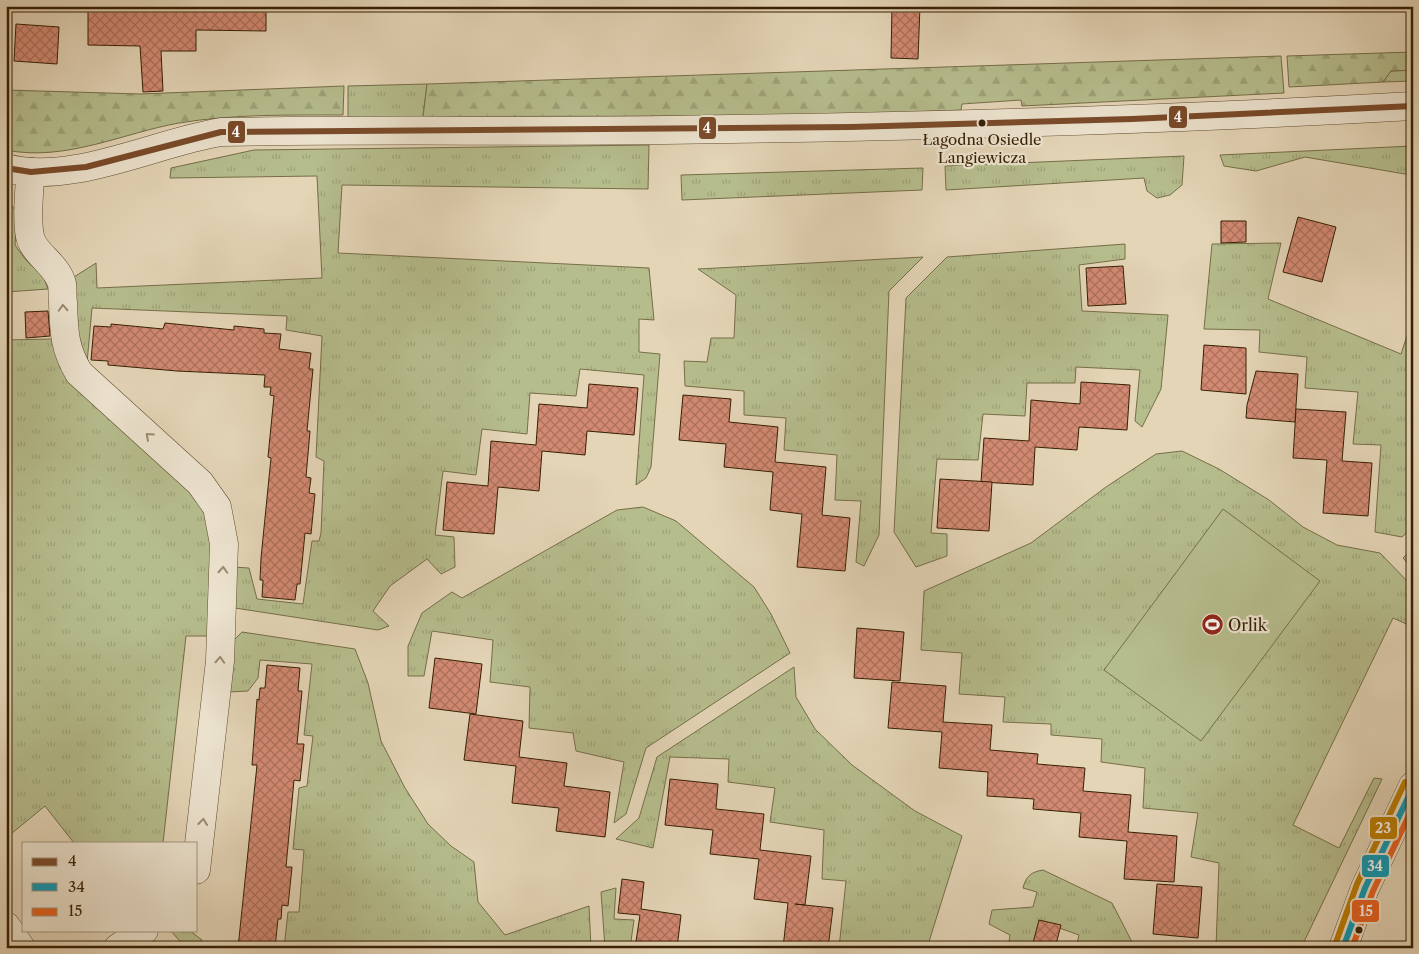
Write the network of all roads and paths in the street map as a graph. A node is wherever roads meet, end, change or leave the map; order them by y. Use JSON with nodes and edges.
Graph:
{"nodes":[{"id":1,"x":1413,"y":106,"type":"edge"},
{"id":2,"x":18,"y":170,"type":"edge"},
{"id":3,"x":1413,"y":786,"type":"edge"},
{"id":4,"x":198,"y":853,"type":"edge"},
{"id":5,"x":6,"y":926,"type":"edge"},
{"id":6,"x":141,"y":932,"type":"edge"},
{"id":7,"x":21,"y":948,"type":"edge"},
{"id":8,"x":118,"y":948,"type":"edge"},
{"id":9,"x":1343,"y":948,"type":"edge"}],
"edges":[{"from":1,"to":2,"type":"street"},
{"from":4,"to":2,"type":"street","one_way":true},
{"from":3,"to":9,"type":"street"},
{"from":5,"to":7,"type":"street"},
{"from":6,"to":8,"type":"street"}]}
